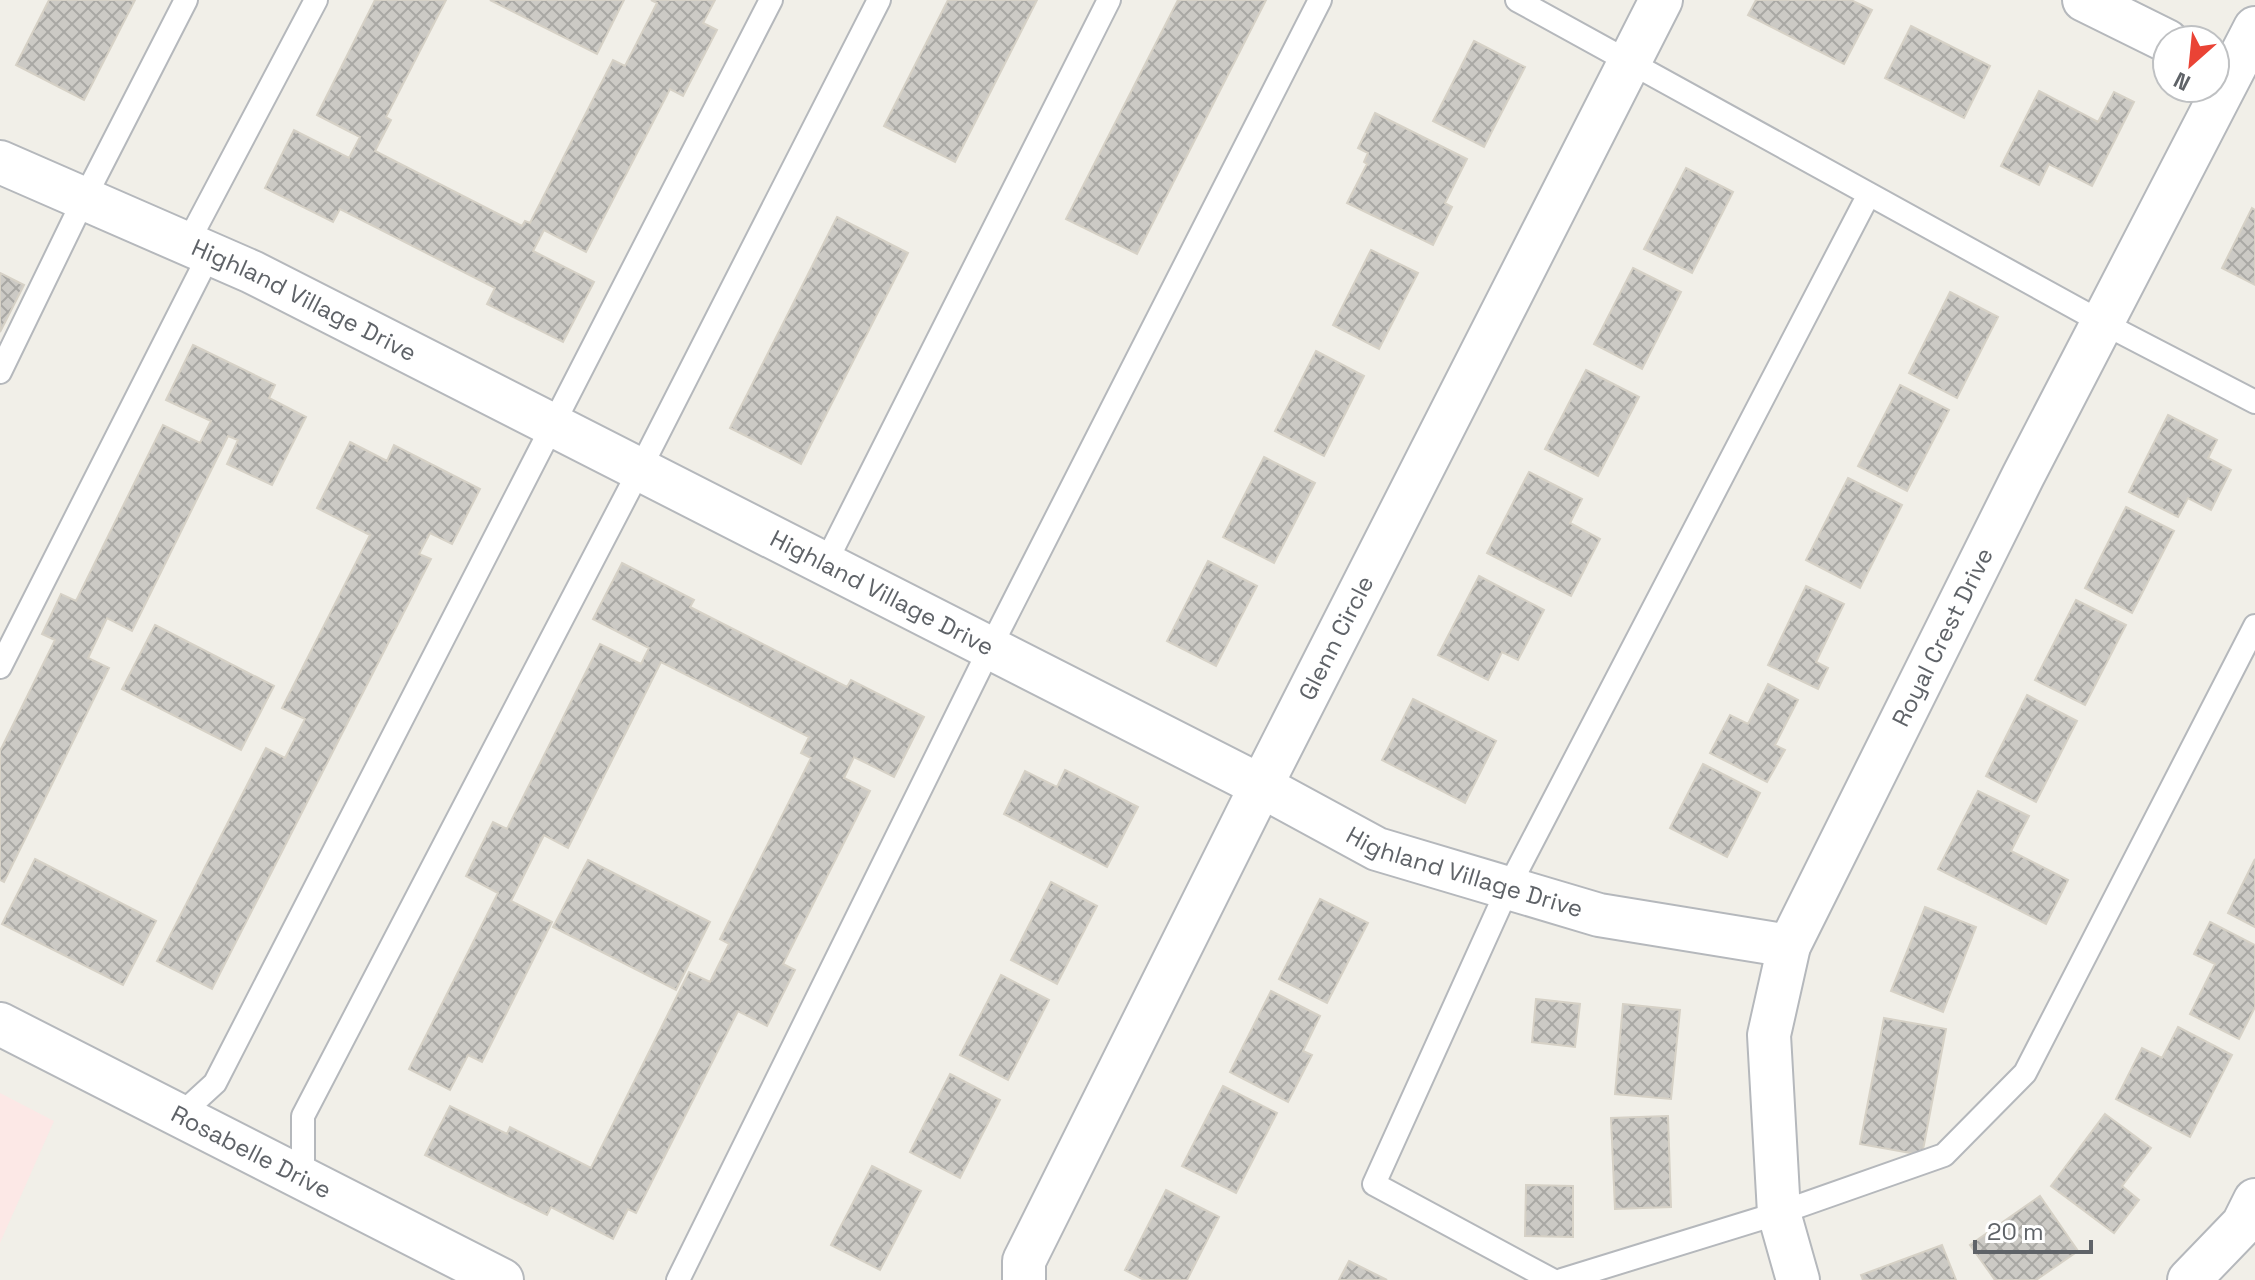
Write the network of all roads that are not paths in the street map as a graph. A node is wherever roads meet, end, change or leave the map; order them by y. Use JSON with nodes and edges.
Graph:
{"nodes":[{"id":1,"x":186,"y":0,"type":"edge"},
{"id":2,"x":316,"y":0,"type":"edge"},
{"id":3,"x":771,"y":0,"type":"edge"},
{"id":4,"x":879,"y":0,"type":"edge"},
{"id":5,"x":1109,"y":0,"type":"edge"},
{"id":6,"x":1320,"y":0,"type":"edge"},
{"id":7,"x":1517,"y":0,"type":"edge"},
{"id":8,"x":1661,"y":0,"type":"edge"},
{"id":9,"x":2084,"y":0,"type":"edge"},
{"id":10,"x":2255,"y":28,"type":"edge"},
{"id":11,"x":2151,"y":33,"type":"edge"},
{"id":12,"x":1629,"y":63,"type":"junction"},
{"id":13,"x":2234,"y":74,"type":"edge"},
{"id":14,"x":0,"y":162,"type":"edge"},
{"id":15,"x":1869,"y":194,"type":"junction"},
{"id":16,"x":84,"y":199,"type":"junction"},
{"id":17,"x":199,"y":249,"type":"junction"},
{"id":18,"x":2103,"y":323,"type":"junction"},
{"id":19,"x":0,"y":372,"type":"edge"},
{"id":20,"x":2255,"y":402,"type":"edge"},
{"id":21,"x":554,"y":425,"type":"junction"},
{"id":22,"x":640,"y":469,"type":"junction"},
{"id":23,"x":825,"y":564,"type":"junction"},
{"id":24,"x":2255,"y":626,"type":"edge"},
{"id":25,"x":990,"y":648,"type":"junction"},
{"id":26,"x":0,"y":667,"type":"edge"},
{"id":27,"x":1261,"y":786,"type":"junction"},
{"id":28,"x":1508,"y":888,"type":"junction"},
{"id":29,"x":1789,"y":946,"type":"junction"},
{"id":30,"x":0,"y":1024,"type":"edge"},
{"id":31,"x":179,"y":1116,"type":"junction"},
{"id":32,"x":303,"y":1178,"type":"junction"},
{"id":33,"x":2255,"y":1200,"type":"edge"},
{"id":34,"x":1779,"y":1213,"type":"junction"},
{"id":35,"x":502,"y":1280,"type":"edge"},
{"id":36,"x":678,"y":1280,"type":"edge"},
{"id":37,"x":1024,"y":1280,"type":"edge"},
{"id":38,"x":1552,"y":1280,"type":"edge"},
{"id":39,"x":1562,"y":1280,"type":"edge"},
{"id":40,"x":1798,"y":1280,"type":"edge"},
{"id":41,"x":2189,"y":1280,"type":"edge"}],
"edges":[{"from":1,"to":16,"type":"lane"},
{"from":2,"to":17,"type":"lane"},
{"from":3,"to":21,"type":"lane"},
{"from":4,"to":22,"type":"lane"},
{"from":5,"to":23,"type":"lane"},
{"from":6,"to":25,"type":"lane"},
{"from":7,"to":12,"type":"lane"},
{"from":8,"to":12,"type":"street","name":"Glenn Circle"},
{"from":9,"to":11,"type":"street"},
{"from":10,"to":13,"type":"street","name":"Royal Crest Drive"},
{"from":12,"to":15,"type":"lane"},
{"from":12,"to":27,"type":"street","name":"Glenn Circle"},
{"from":13,"to":18,"type":"street","name":"Royal Crest Drive"},
{"from":14,"to":16,"type":"street","name":"Highland Village Drive"},
{"from":15,"to":18,"type":"lane"},
{"from":15,"to":28,"type":"lane"},
{"from":16,"to":17,"type":"street","name":"Highland Village Drive"},
{"from":16,"to":19,"type":"lane"},
{"from":17,"to":21,"type":"street","name":"Highland Village Drive"},
{"from":17,"to":26,"type":"lane"},
{"from":18,"to":20,"type":"lane"},
{"from":18,"to":29,"type":"street","name":"Royal Crest Drive"},
{"from":21,"to":22,"type":"street","name":"Highland Village Drive"},
{"from":21,"to":31,"type":"lane"},
{"from":22,"to":23,"type":"street","name":"Highland Village Drive"},
{"from":22,"to":32,"type":"lane"},
{"from":23,"to":25,"type":"street","name":"Highland Village Drive"},
{"from":24,"to":34,"type":"lane"},
{"from":25,"to":27,"type":"street","name":"Highland Village Drive"},
{"from":25,"to":36,"type":"lane"},
{"from":27,"to":28,"type":"street","name":"Highland Village Drive"},
{"from":27,"to":37,"type":"street","name":"Glenn Circle"},
{"from":28,"to":29,"type":"street","name":"Highland Village Drive"},
{"from":28,"to":38,"type":"lane"},
{"from":29,"to":34,"type":"street","name":"Royal Crest Drive"},
{"from":30,"to":31,"type":"street","name":"Rosabelle Drive"},
{"from":31,"to":32,"type":"street","name":"Rosabelle Drive"},
{"from":32,"to":35,"type":"street","name":"Rosabelle Drive"},
{"from":33,"to":41,"type":"street"},
{"from":34,"to":39,"type":"lane"},
{"from":34,"to":40,"type":"street","name":"Royal Crest Drive"}]}
